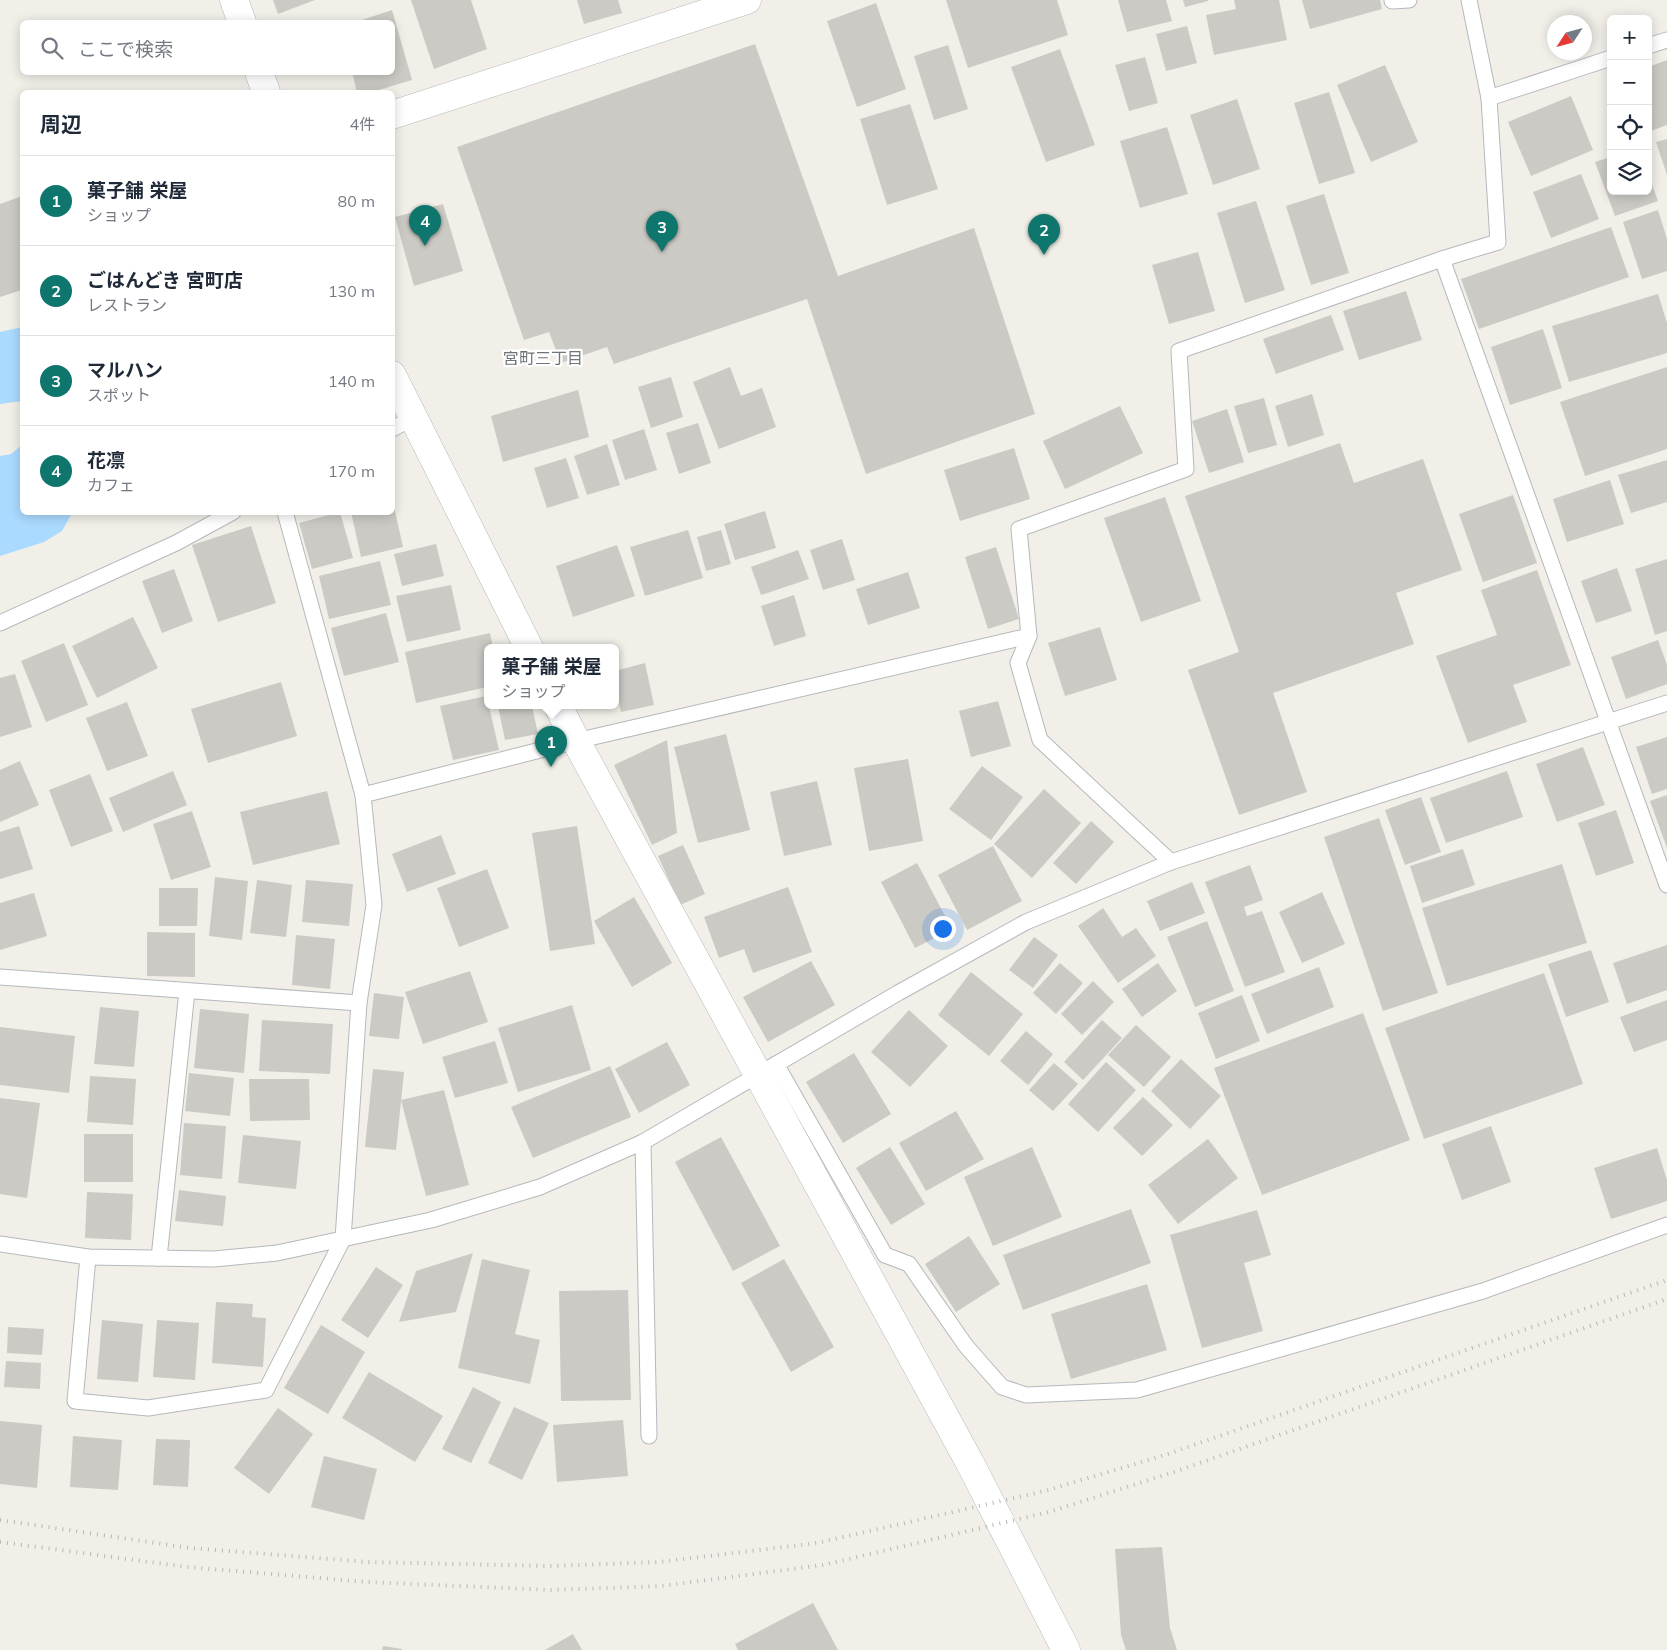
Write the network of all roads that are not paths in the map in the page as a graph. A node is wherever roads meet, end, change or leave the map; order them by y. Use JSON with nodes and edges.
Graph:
{"nodes":[{"id":1,"x":234,"y":0,"type":"edge"},
{"id":2,"x":1392,"y":0,"type":"edge"},
{"id":3,"x":1409,"y":0,"type":"edge"},
{"id":4,"x":1469,"y":0,"type":"edge"},
{"id":5,"x":730,"y":3,"type":"edge"},
{"id":6,"x":241,"y":20,"type":"edge"},
{"id":7,"x":1667,"y":40,"type":"edge"},
{"id":8,"x":1652,"y":45,"type":"edge"},
{"id":9,"x":1607,"y":59,"type":"edge"},
{"id":10,"x":260,"y":75,"type":"edge"},
{"id":11,"x":265,"y":90,"type":"edge"},
{"id":12,"x":1489,"y":98,"type":"junction"},
{"id":13,"x":395,"y":113,"type":"edge"},
{"id":14,"x":1442,"y":259,"type":"junction"},
{"id":15,"x":395,"y":388,"type":"edge"},
{"id":16,"x":403,"y":424,"type":"edge"},
{"id":17,"x":227,"y":515,"type":"edge"},
{"id":18,"x":286,"y":515,"type":"edge"},
{"id":19,"x":0,"y":623,"type":"edge"},
{"id":20,"x":1030,"y":636,"type":"junction"},
{"id":21,"x":527,"y":644,"type":"edge"},
{"id":22,"x":1667,"y":703,"type":"edge"},
{"id":23,"x":560,"y":709,"type":"edge"},
{"id":24,"x":1608,"y":722,"type":"junction"},
{"id":25,"x":576,"y":741,"type":"junction"},
{"id":26,"x":363,"y":795,"type":"junction"},
{"id":27,"x":1171,"y":862,"type":"junction"},
{"id":28,"x":1667,"y":885,"type":"edge"},
{"id":29,"x":0,"y":977,"type":"edge"},
{"id":30,"x":187,"y":991,"type":"junction"},
{"id":31,"x":359,"y":1004,"type":"junction"},
{"id":32,"x":767,"y":1069,"type":"junction"},
{"id":33,"x":643,"y":1142,"type":"junction"},
{"id":34,"x":1667,"y":1225,"type":"edge"},
{"id":35,"x":343,"y":1239,"type":"junction"},
{"id":36,"x":0,"y":1244,"type":"edge"},
{"id":37,"x":88,"y":1257,"type":"junction"},
{"id":38,"x":159,"y":1258,"type":"junction"},
{"id":39,"x":648,"y":1436,"type":"dead end"},
{"id":40,"x":1066,"y":1650,"type":"edge"}],
"edges":[{"from":1,"to":6,"type":"street"},
{"from":2,"to":3,"type":"lane"},
{"from":4,"to":12,"type":"lane"},
{"from":5,"to":13,"type":"street"},
{"from":7,"to":8,"type":"lane"},
{"from":9,"to":12,"type":"lane"},
{"from":10,"to":11,"type":"street"},
{"from":12,"to":14,"type":"lane"},
{"from":14,"to":20,"type":"lane"},
{"from":14,"to":24,"type":"lane"},
{"from":15,"to":16,"type":"street"},
{"from":16,"to":21,"type":"street"},
{"from":17,"to":19,"type":"lane"},
{"from":18,"to":26,"type":"lane"},
{"from":20,"to":25,"type":"lane"},
{"from":20,"to":27,"type":"lane"},
{"from":22,"to":24,"type":"lane"},
{"from":23,"to":25,"type":"street"},
{"from":24,"to":27,"type":"lane"},
{"from":24,"to":28,"type":"lane"},
{"from":25,"to":26,"type":"lane"},
{"from":25,"to":32,"type":"street"},
{"from":26,"to":31,"type":"lane"},
{"from":27,"to":32,"type":"lane"},
{"from":29,"to":30,"type":"lane"},
{"from":30,"to":31,"type":"lane"},
{"from":30,"to":38,"type":"lane"},
{"from":31,"to":35,"type":"lane"},
{"from":32,"to":33,"type":"lane"},
{"from":32,"to":34,"type":"lane"},
{"from":32,"to":40,"type":"street"},
{"from":33,"to":35,"type":"lane"},
{"from":33,"to":39,"type":"lane"},
{"from":35,"to":37,"type":"lane"},
{"from":35,"to":38,"type":"lane"},
{"from":36,"to":37,"type":"lane"},
{"from":37,"to":38,"type":"lane"}]}
